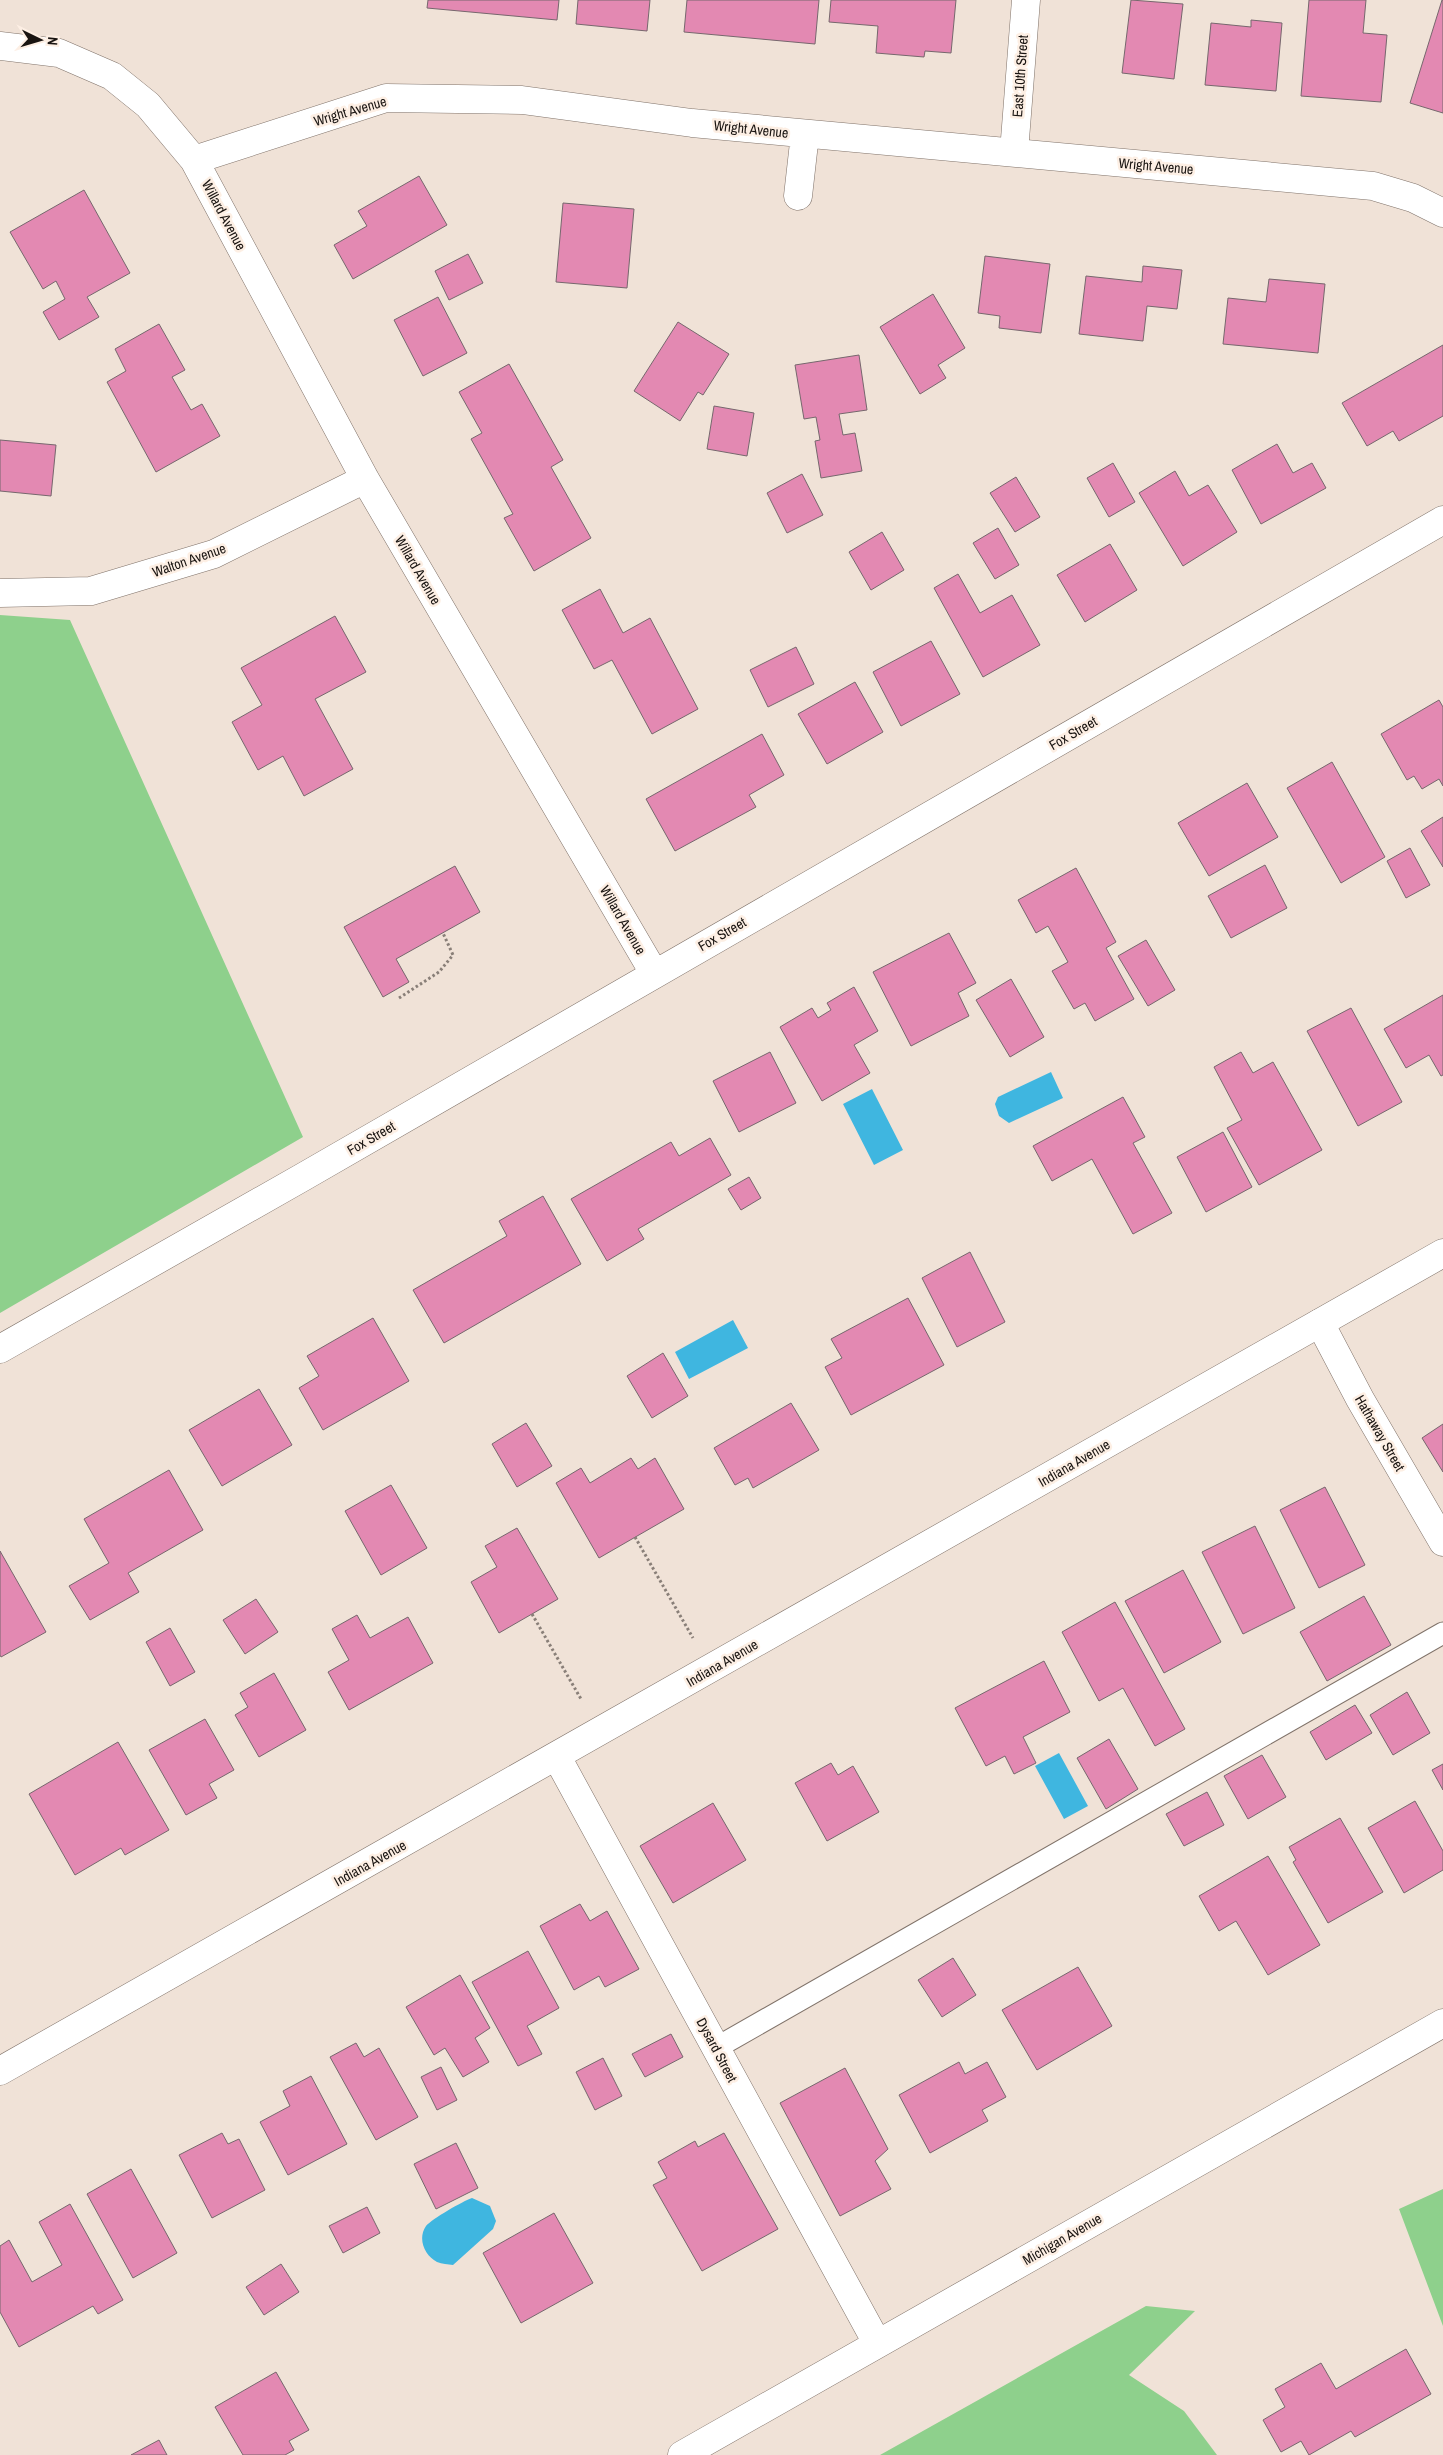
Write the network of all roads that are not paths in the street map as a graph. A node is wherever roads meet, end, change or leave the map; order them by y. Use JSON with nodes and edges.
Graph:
{"nodes":[{"id":1,"x":1026,"y":0,"type":"edge"},
{"id":2,"x":0,"y":46,"type":"edge"},
{"id":3,"x":805,"y":134,"type":"junction"},
{"id":4,"x":1014,"y":152,"type":"junction"},
{"id":5,"x":194,"y":160,"type":"junction"},
{"id":6,"x":798,"y":196,"type":"dead end"},
{"id":7,"x":1443,"y":213,"type":"edge"},
{"id":8,"x":365,"y":479,"type":"junction"},
{"id":9,"x":1443,"y":520,"type":"edge"},
{"id":10,"x":0,"y":593,"type":"edge"},
{"id":11,"x":654,"y":973,"type":"junction"},
{"id":12,"x":1443,"y":1253,"type":"edge"},
{"id":13,"x":1320,"y":1323,"type":"junction"},
{"id":14,"x":0,"y":1349,"type":"edge"},
{"id":15,"x":1443,"y":1542,"type":"edge"},
{"id":16,"x":1443,"y":1633,"type":"edge"},
{"id":17,"x":557,"y":1757,"type":"junction"},
{"id":18,"x":1443,"y":2023,"type":"edge"},
{"id":19,"x":716,"y":2048,"type":"junction"},
{"id":20,"x":0,"y":2071,"type":"edge"},
{"id":21,"x":877,"y":2344,"type":"junction"},
{"id":22,"x":682,"y":2455,"type":"edge"}],
"edges":[{"from":1,"to":4,"type":"street","name":"East 10th Street"},
{"from":2,"to":5,"type":"street"},
{"from":3,"to":4,"type":"street","name":"Wright Avenue"},
{"from":3,"to":5,"type":"street","name":"Wright Avenue"},
{"from":3,"to":6,"type":"street","name":"Wright Avenue"},
{"from":4,"to":7,"type":"street","name":"Wright Avenue"},
{"from":5,"to":8,"type":"street","name":"Willard Avenue"},
{"from":8,"to":10,"type":"street","name":"Walton Avenue"},
{"from":8,"to":11,"type":"street","name":"Willard Avenue"},
{"from":9,"to":11,"type":"street","name":"Fox Street"},
{"from":11,"to":14,"type":"street","name":"Fox Street"},
{"from":12,"to":13,"type":"street","name":"Indiana Avenue"},
{"from":13,"to":15,"type":"street","name":"Hathaway Street"},
{"from":13,"to":17,"type":"street","name":"Indiana Avenue"},
{"from":16,"to":19,"type":"lane"},
{"from":17,"to":19,"type":"street","name":"Dysard Street"},
{"from":17,"to":20,"type":"street","name":"Indiana Avenue"},
{"from":18,"to":21,"type":"street","name":"Michigan Avenue"},
{"from":19,"to":21,"type":"street","name":"Dysard Street"},
{"from":21,"to":22,"type":"street","name":"Michigan Avenue"}]}
